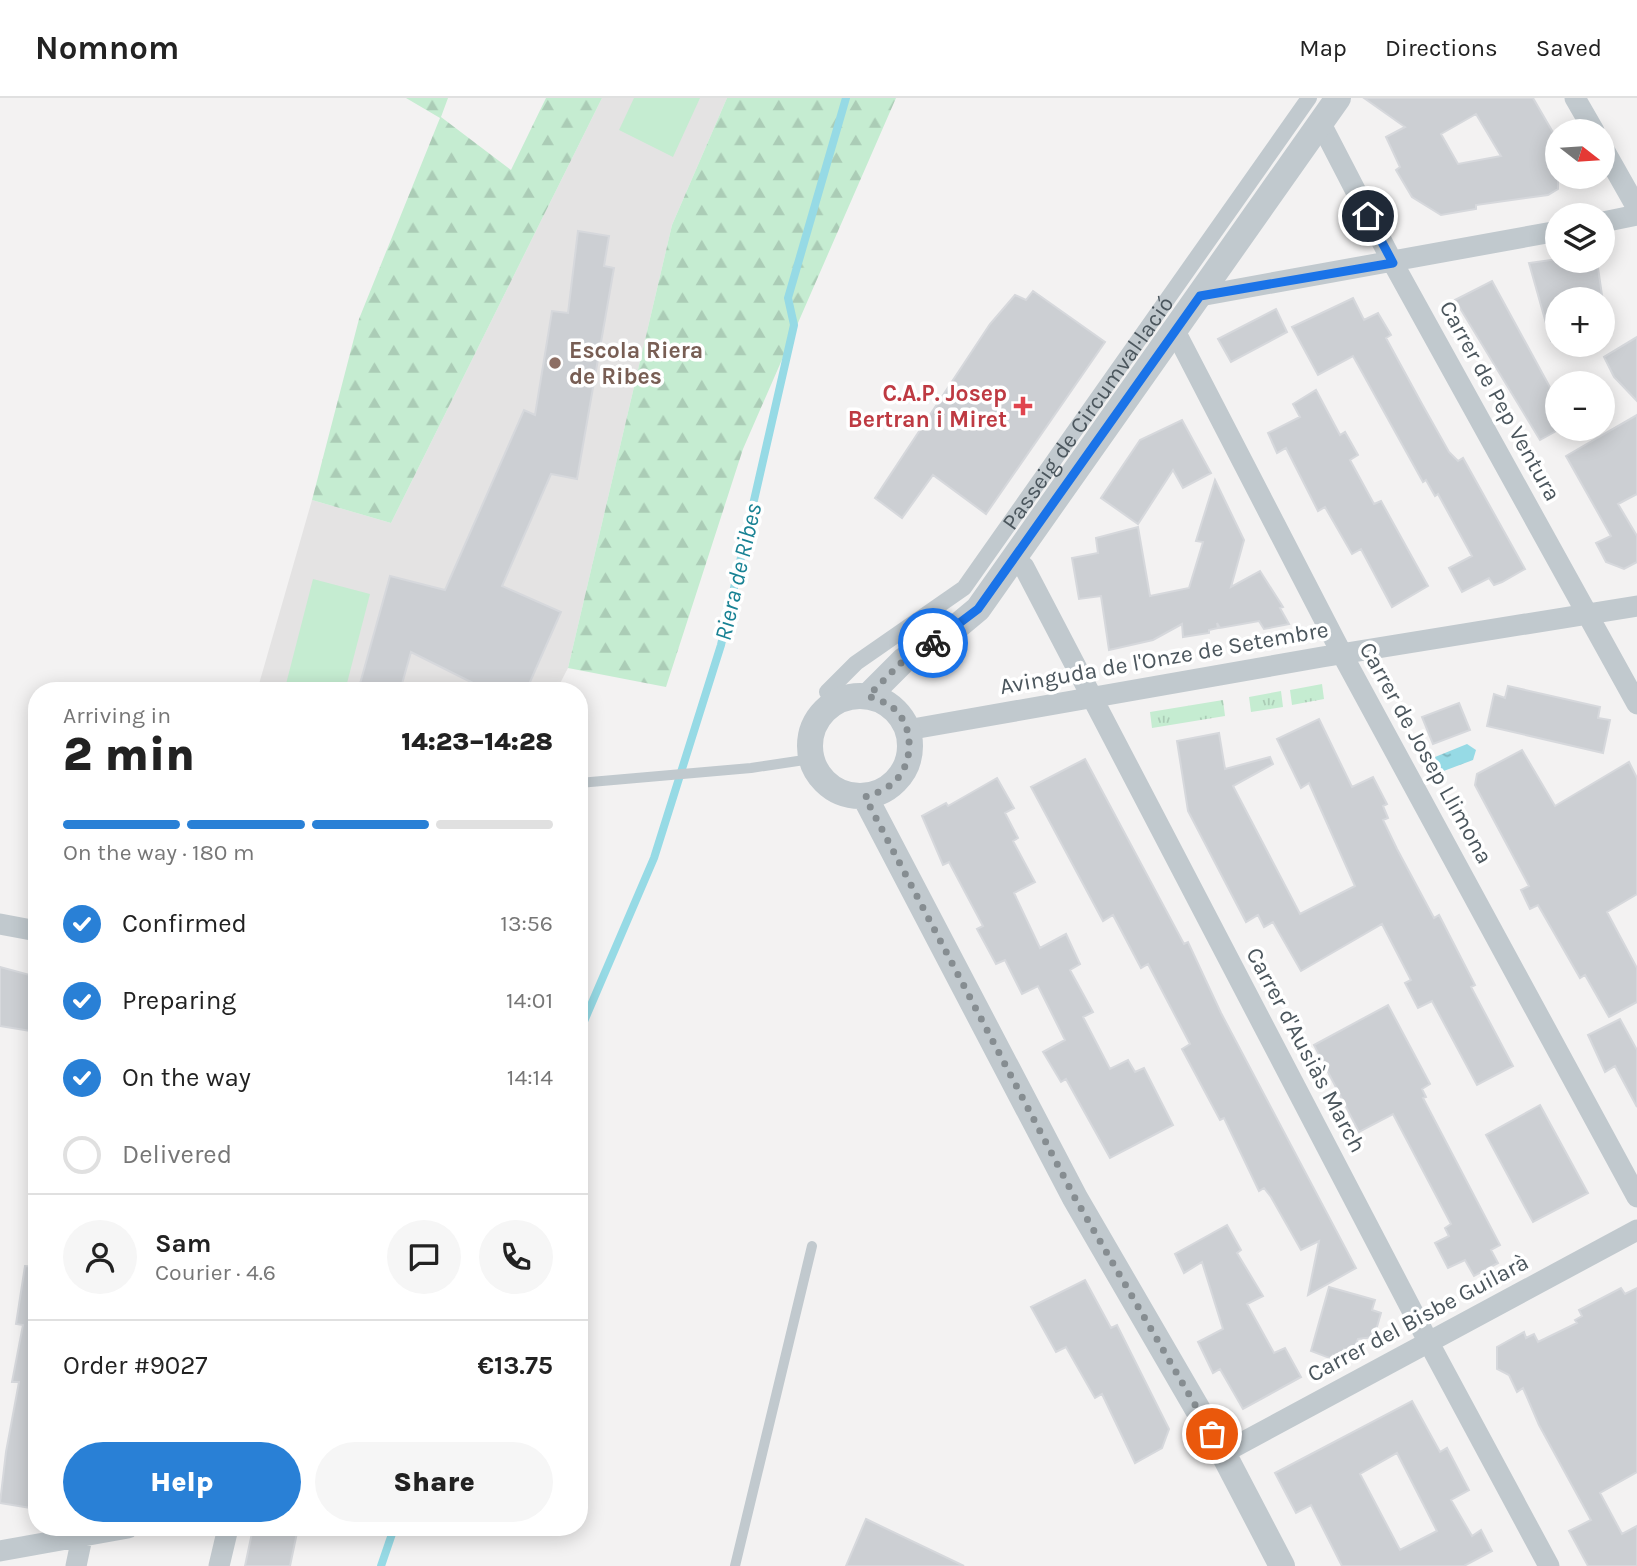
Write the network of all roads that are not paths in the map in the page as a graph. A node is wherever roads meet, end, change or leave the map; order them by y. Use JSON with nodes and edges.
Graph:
{"nodes":[{"id":1,"x":1309,"y":98,"type":"edge"},
{"id":2,"x":1338,"y":98,"type":"edge"},
{"id":3,"x":1575,"y":98,"type":"edge"},
{"id":4,"x":1587,"y":119,"type":"edge"},
{"id":5,"x":1320,"y":122,"type":"junction"},
{"id":6,"x":1615,"y":169,"type":"edge"},
{"id":7,"x":1637,"y":208,"type":"edge"},
{"id":8,"x":1637,"y":215,"type":"edge"},
{"id":9,"x":1615,"y":220,"type":"edge"},
{"id":10,"x":1545,"y":234,"type":"edge"},
{"id":11,"x":1393,"y":263,"type":"junction"},
{"id":12,"x":1200,"y":296,"type":"junction"},
{"id":13,"x":1175,"y":331,"type":"junction"},
{"id":14,"x":1015,"y":560,"type":"junction"},
{"id":15,"x":1637,"y":606,"type":"edge"},
{"id":16,"x":1588,"y":614,"type":"junction"},
{"id":17,"x":1342,"y":654,"type":"junction"},
{"id":18,"x":827,"y":692,"type":"dead end"},
{"id":19,"x":868,"y":696,"type":"junction"},
{"id":20,"x":1092,"y":697,"type":"junction"},
{"id":21,"x":1637,"y":704,"type":"edge"},
{"id":22,"x":907,"y":730,"type":"junction"},
{"id":23,"x":811,"y":759,"type":"junction"},
{"id":24,"x":588,"y":782,"type":"edge"},
{"id":25,"x":865,"y":797,"type":"junction"},
{"id":26,"x":0,"y":924,"type":"edge"},
{"id":27,"x":28,"y":929,"type":"edge"},
{"id":28,"x":1637,"y":1196,"type":"edge"},
{"id":29,"x":1637,"y":1230,"type":"edge"},
{"id":30,"x":811,"y":1246,"type":"dead end"},
{"id":31,"x":1429,"y":1343,"type":"junction"},
{"id":32,"x":1223,"y":1453,"type":"junction"},
{"id":33,"x":66,"y":1536,"type":"edge"},
{"id":34,"x":82,"y":1536,"type":"edge"},
{"id":35,"x":226,"y":1536,"type":"edge"},
{"id":36,"x":0,"y":1551,"type":"edge"},
{"id":37,"x":76,"y":1566,"type":"edge"},
{"id":38,"x":219,"y":1566,"type":"edge"},
{"id":39,"x":735,"y":1566,"type":"edge"},
{"id":40,"x":1282,"y":1566,"type":"edge"},
{"id":41,"x":1549,"y":1566,"type":"edge"}],
"edges":[{"from":1,"to":18,"type":"street","name":"Passeig de Circumval·lació"},
{"from":2,"to":5,"type":"street","name":"Passeig de Circumval·lació"},
{"from":3,"to":4,"type":"street"},
{"from":5,"to":11,"type":"street","name":"Carrer de Pep Ventura"},
{"from":5,"to":12,"type":"street","name":"Passeig de Circumval·lació"},
{"from":6,"to":7,"type":"street"},
{"from":8,"to":9,"type":"street"},
{"from":10,"to":11,"type":"street"},
{"from":11,"to":12,"type":"street"},
{"from":11,"to":16,"type":"street","name":"Carrer de Pep Ventura"},
{"from":12,"to":13,"type":"street","name":"Passeig de Circumval·lació"},
{"from":13,"to":14,"type":"street","name":"Passeig de Circumval·lació"},
{"from":13,"to":17,"type":"street","name":"Carrer de Josep Llimona"},
{"from":14,"to":19,"type":"street","name":"Passeig de Circumval·lació"},
{"from":14,"to":20,"type":"street","name":"Carrer d'Ausiàs March"},
{"from":15,"to":16,"type":"street","name":"Avinguda de l'Onze de Setembre"},
{"from":16,"to":17,"type":"street","name":"Avinguda de l'Onze de Setembre"},
{"from":16,"to":21,"type":"street","name":"Carrer de Pep Ventura"},
{"from":17,"to":20,"type":"street","name":"Avinguda de l'Onze de Setembre"},
{"from":17,"to":28,"type":"street","name":"Carrer de Josep Llimona"},
{"from":19,"to":22,"type":"street"},
{"from":19,"to":23,"type":"street"},
{"from":20,"to":22,"type":"street","name":"Avinguda de l'Onze de Setembre"},
{"from":20,"to":31,"type":"street","name":"Carrer d'Ausiàs March"},
{"from":22,"to":25,"type":"street"},
{"from":23,"to":24,"type":"lane"},
{"from":23,"to":25,"type":"street"},
{"from":25,"to":32,"type":"street"},
{"from":26,"to":27,"type":"street"},
{"from":29,"to":31,"type":"street","name":"Carrer del Bisbe Guilarà"},
{"from":30,"to":39,"type":"lane"},
{"from":31,"to":32,"type":"street","name":"Carrer del Bisbe Guilarà"},
{"from":31,"to":41,"type":"street","name":"Carrer d'Ausiàs March"},
{"from":32,"to":40,"type":"street"},
{"from":33,"to":36,"type":"street"},
{"from":34,"to":37,"type":"street"},
{"from":35,"to":38,"type":"street"}]}
